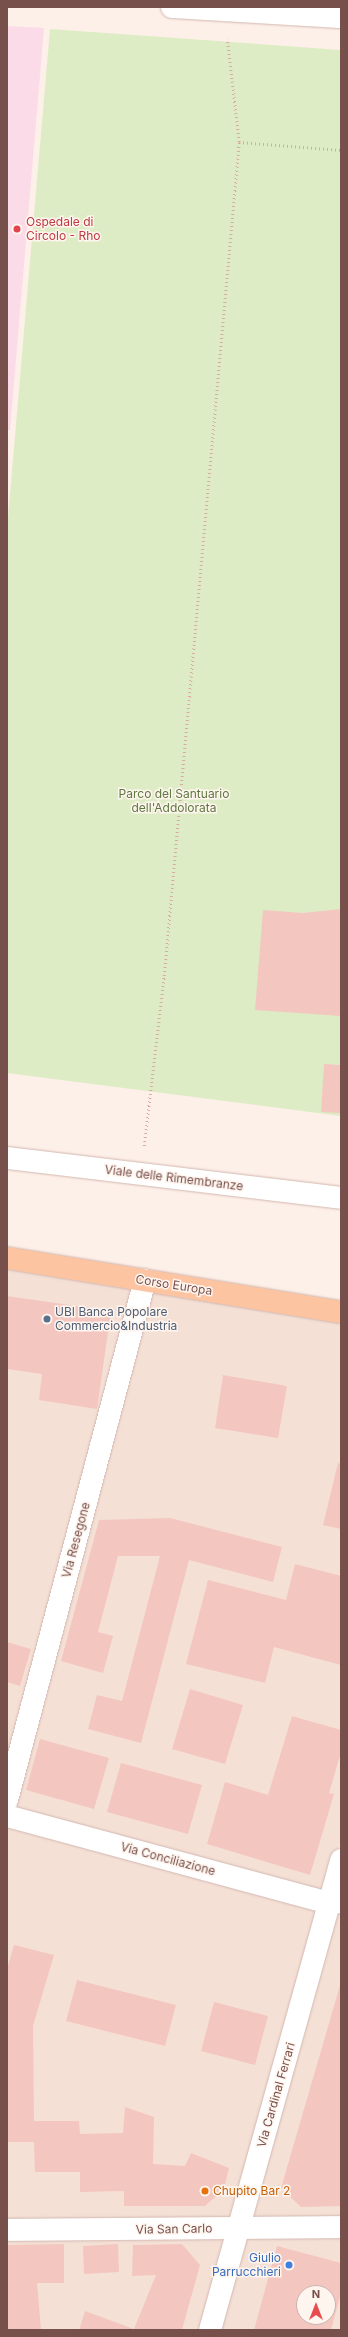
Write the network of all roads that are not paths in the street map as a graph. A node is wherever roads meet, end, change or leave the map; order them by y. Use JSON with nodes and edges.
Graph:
{"nodes":[{"id":1,"x":172,"y":7,"type":"edge"},
{"id":2,"x":341,"y":18,"type":"edge"},
{"id":3,"x":7,"y":1158,"type":"edge"},
{"id":4,"x":341,"y":1198,"type":"edge"},
{"id":5,"x":7,"y":1258,"type":"edge"},
{"id":6,"x":145,"y":1280,"type":"junction"},
{"id":7,"x":341,"y":1312,"type":"edge"},
{"id":8,"x":7,"y":1800,"type":"edge"},
{"id":9,"x":7,"y":1816,"type":"edge"},
{"id":10,"x":341,"y":1860,"type":"edge"},
{"id":11,"x":335,"y":1902,"type":"edge"},
{"id":12,"x":341,"y":2227,"type":"edge"},
{"id":13,"x":238,"y":2228,"type":"junction"},
{"id":14,"x":7,"y":2230,"type":"edge"},
{"id":15,"x":210,"y":2330,"type":"edge"}],
"edges":[{"from":1,"to":2,"type":"street"},
{"from":3,"to":4,"type":"street","name":"Viale delle Rimembranze"},
{"from":5,"to":6,"type":"main road","name":"Corso Europa"},
{"from":6,"to":7,"type":"main road","name":"Corso Europa"},
{"from":6,"to":8,"type":"street","name":"Via Resegone"},
{"from":9,"to":11,"type":"street","name":"Via Conciliazione"},
{"from":10,"to":11,"type":"street","name":"Via Cardinal Ferrari"},
{"from":11,"to":13,"type":"street","name":"Via Cardinal Ferrari"},
{"from":12,"to":13,"type":"street","name":"Via San Carlo"},
{"from":13,"to":14,"type":"street","name":"Via San Carlo"},
{"from":13,"to":15,"type":"street","name":"Via Cardinal Ferrari"}]}
